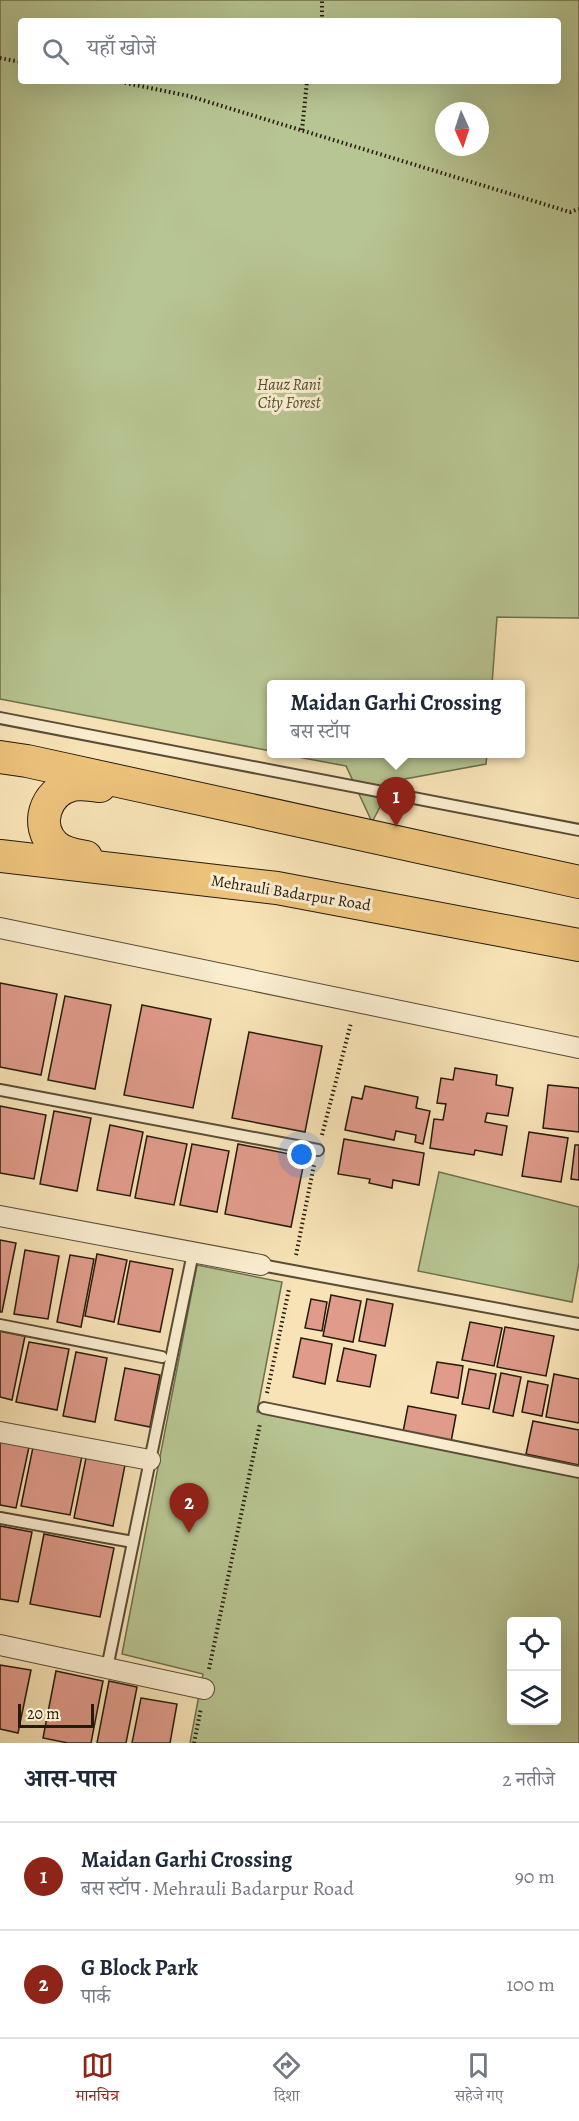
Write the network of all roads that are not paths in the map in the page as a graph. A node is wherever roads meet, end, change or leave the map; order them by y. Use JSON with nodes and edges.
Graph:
{"nodes":[{"id":1,"x":0,"y":718,"type":"edge"},
{"id":2,"x":0,"y":757,"type":"edge"},
{"id":3,"x":217,"y":803,"type":"junction"},
{"id":4,"x":579,"y":830,"type":"edge"},
{"id":5,"x":0,"y":856,"type":"edge"},
{"id":6,"x":579,"y":882,"type":"edge"},
{"id":7,"x":277,"y":888,"type":"junction"},
{"id":8,"x":0,"y":928,"type":"edge"},
{"id":9,"x":579,"y":945,"type":"edge"},
{"id":10,"x":579,"y":1048,"type":"edge"},
{"id":11,"x":0,"y":1090,"type":"edge"},
{"id":12,"x":318,"y":1150,"type":"road end"},
{"id":13,"x":0,"y":1216,"type":"edge"},
{"id":14,"x":193,"y":1253,"type":"junction"},
{"id":15,"x":261,"y":1265,"type":"joint"},
{"id":16,"x":579,"y":1324,"type":"edge"},
{"id":17,"x":0,"y":1325,"type":"edge"},
{"id":18,"x":162,"y":1357,"type":"dead end"},
{"id":19,"x":264,"y":1408,"type":"road end"},
{"id":20,"x":0,"y":1432,"type":"edge"},
{"id":21,"x":150,"y":1460,"type":"junction"},
{"id":22,"x":579,"y":1472,"type":"edge"},
{"id":23,"x":0,"y":1518,"type":"edge"},
{"id":24,"x":133,"y":1542,"type":"junction"},
{"id":25,"x":0,"y":1645,"type":"edge"},
{"id":26,"x":107,"y":1668,"type":"junction"},
{"id":27,"x":204,"y":1689,"type":"road end"}],
"edges":[{"from":1,"to":4,"type":"lane"},
{"from":2,"to":3,"type":"main road"},
{"from":3,"to":6,"type":"main road"},
{"from":3,"to":7,"type":"main road"},
{"from":5,"to":7,"type":"main road","name":"Mehrauli Badarpur Road"},
{"from":7,"to":9,"type":"main road","name":"Mehrauli Badarpur Road"},
{"from":8,"to":10,"type":"street"},
{"from":11,"to":12,"type":"lane"},
{"from":13,"to":14,"type":"street"},
{"from":14,"to":15,"type":"street"},
{"from":14,"to":21,"type":"lane"},
{"from":15,"to":16,"type":"lane"},
{"from":17,"to":18,"type":"lane"},
{"from":19,"to":22,"type":"lane"},
{"from":20,"to":21,"type":"street"},
{"from":21,"to":24,"type":"lane"},
{"from":23,"to":24,"type":"lane"},
{"from":24,"to":26,"type":"lane"},
{"from":25,"to":26,"type":"street"},
{"from":26,"to":27,"type":"street"}]}
